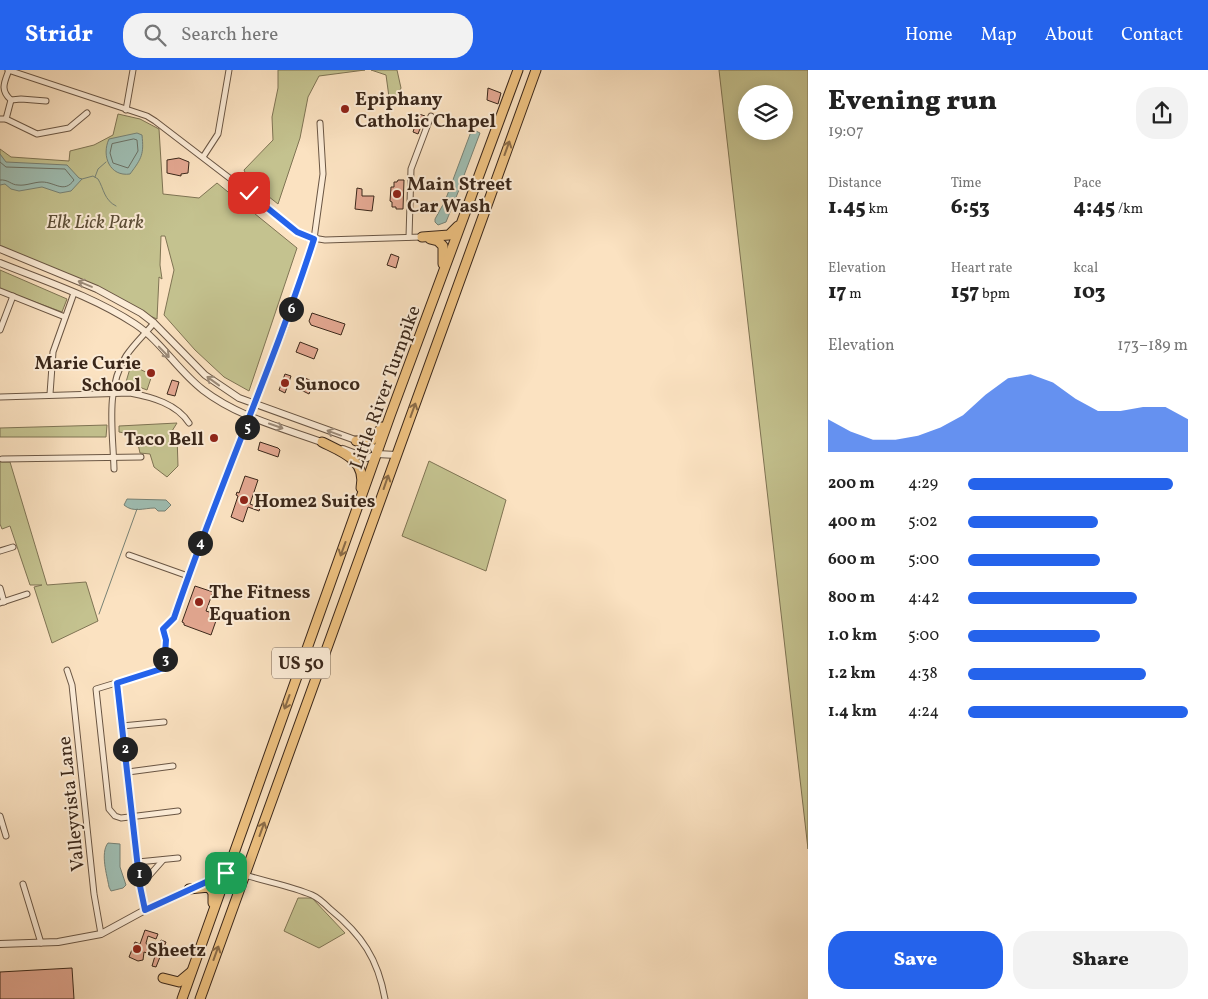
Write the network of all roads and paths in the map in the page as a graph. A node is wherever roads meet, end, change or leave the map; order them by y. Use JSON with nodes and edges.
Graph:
{"nodes":[{"id":1,"x":9,"y":70,"type":"edge"},
{"id":2,"x":133,"y":70,"type":"edge"},
{"id":3,"x":229,"y":70,"type":"edge"},
{"id":4,"x":518,"y":70,"type":"edge"},
{"id":5,"x":536,"y":70,"type":"edge"},
{"id":6,"x":11,"y":100,"type":"junction"},
{"id":7,"x":46,"y":100,"type":"dead end"},
{"id":8,"x":126,"y":110,"type":"junction"},
{"id":9,"x":87,"y":113,"type":"dead end"},
{"id":10,"x":431,"y":116,"type":"dead end"},
{"id":11,"x":3,"y":119,"type":"edge"},
{"id":12,"x":320,"y":123,"type":"dead end"},
{"id":13,"x":203,"y":157,"type":"junction"},
{"id":14,"x":469,"y":206,"type":"junction"},
{"id":15,"x":409,"y":237,"type":"junction"},
{"id":16,"x":422,"y":237,"type":"junction"},
{"id":17,"x":314,"y":239,"type":"junction"},
{"id":18,"x":0,"y":249,"type":"edge"},
{"id":19,"x":0,"y":262,"type":"edge"},
{"id":20,"x":443,"y":274,"type":"junction"},
{"id":21,"x":0,"y":291,"type":"edge"},
{"id":22,"x":74,"y":293,"type":"junction"},
{"id":23,"x":13,"y":296,"type":"junction"},
{"id":24,"x":65,"y":317,"type":"junction"},
{"id":25,"x":154,"y":323,"type":"junction"},
{"id":26,"x":0,"y":330,"type":"edge"},
{"id":27,"x":145,"y":333,"type":"junction"},
{"id":28,"x":113,"y":392,"type":"junction"},
{"id":29,"x":50,"y":394,"type":"junction"},
{"id":30,"x":0,"y":396,"type":"edge"},
{"id":31,"x":256,"y":405,"type":"junction"},
{"id":32,"x":394,"y":408,"type":"junction"},
{"id":33,"x":250,"y":417,"type":"junction"},
{"id":34,"x":190,"y":423,"type":"dead end"},
{"id":35,"x":356,"y":441,"type":"junction"},
{"id":36,"x":322,"y":442,"type":"junction"},
{"id":37,"x":377,"y":454,"type":"junction"},
{"id":38,"x":396,"y":455,"type":"junction"},
{"id":39,"x":113,"y":456,"type":"junction"},
{"id":40,"x":141,"y":456,"type":"dead end"},
{"id":41,"x":2,"y":459,"type":"dead end"},
{"id":42,"x":114,"y":469,"type":"dead end"},
{"id":43,"x":352,"y":522,"type":"junction"},
{"id":44,"x":375,"y":533,"type":"dead end"},
{"id":45,"x":13,"y":547,"type":"dead end"},
{"id":46,"x":0,"y":551,"type":"edge"},
{"id":47,"x":129,"y":555,"type":"dead end"},
{"id":48,"x":188,"y":576,"type":"junction"},
{"id":49,"x":0,"y":588,"type":"edge"},
{"id":50,"x":27,"y":594,"type":"dead end"},
{"id":51,"x":2,"y":602,"type":"edge"},
{"id":52,"x":336,"y":623,"type":"junction"},
{"id":53,"x":68,"y":670,"type":"dead end"},
{"id":54,"x":117,"y":686,"type":"junction"},
{"id":55,"x":164,"y":722,"type":"dead end"},
{"id":56,"x":122,"y":726,"type":"junction"},
{"id":57,"x":173,"y":766,"type":"dead end"},
{"id":58,"x":128,"y":772,"type":"junction"},
{"id":59,"x":178,"y":811,"type":"dead end"},
{"id":60,"x":0,"y":816,"type":"edge"},
{"id":61,"x":133,"y":817,"type":"junction"},
{"id":62,"x":6,"y":836,"type":"dead end"},
{"id":63,"x":178,"y":858,"type":"dead end"},
{"id":64,"x":163,"y":860,"type":"junction"},
{"id":65,"x":138,"y":862,"type":"junction"},
{"id":66,"x":226,"y":873,"type":"junction"},
{"id":67,"x":245,"y":875,"type":"junction"},
{"id":68,"x":23,"y":884,"type":"dead end"},
{"id":69,"x":140,"y":886,"type":"junction"},
{"id":70,"x":189,"y":889,"type":"junction"},
{"id":71,"x":145,"y":910,"type":"junction"},
{"id":72,"x":210,"y":918,"type":"junction"},
{"id":73,"x":100,"y":934,"type":"junction"},
{"id":74,"x":41,"y":943,"type":"junction"},
{"id":75,"x":0,"y":944,"type":"edge"},
{"id":76,"x":191,"y":972,"type":"junction"},
{"id":77,"x":163,"y":978,"type":"dead end"},
{"id":78,"x":182,"y":999,"type":"edge"},
{"id":79,"x":200,"y":999,"type":"edge"},
{"id":80,"x":385,"y":999,"type":"edge"}],
"edges":[{"from":1,"to":6,"type":"street"},
{"from":1,"to":8,"type":"street"},
{"from":2,"to":8,"type":"street"},
{"from":3,"to":13,"type":"street"},
{"from":4,"to":14,"type":"highway","name":"Little River Turnpike","number":"US 50"},
{"from":38,"to":5,"type":"highway","name":"Little River Turnpike","number":"US 50","one_way":true},
{"from":6,"to":7,"type":"street"},
{"from":6,"to":11,"type":"street"},
{"from":8,"to":13,"type":"street"},
{"from":9,"to":11,"type":"street"},
{"from":10,"to":15,"type":"street"},
{"from":12,"to":17,"type":"street"},
{"from":13,"to":17,"type":"street"},
{"from":14,"to":16,"type":"highway"},
{"from":14,"to":20,"type":"highway","name":"Little River Turnpike","number":"US 50"},
{"from":15,"to":16,"type":"street"},
{"from":15,"to":17,"type":"street"},
{"from":16,"to":20,"type":"highway"},
{"from":17,"to":31,"type":"street"},
{"from":25,"to":18,"type":"street","one_way":true},
{"from":19,"to":22,"type":"street"},
{"from":20,"to":32,"type":"highway","name":"Little River Turnpike","number":"US 50"},
{"from":21,"to":23,"type":"street"},
{"from":22,"to":24,"type":"street"},
{"from":22,"to":27,"type":"street"},
{"from":23,"to":24,"type":"street"},
{"from":23,"to":26,"type":"street"},
{"from":24,"to":29,"type":"street"},
{"from":25,"to":27,"type":"street"},
{"from":31,"to":25,"type":"street","one_way":true},
{"from":27,"to":28,"type":"street"},
{"from":27,"to":33,"type":"street","one_way":true},
{"from":28,"to":29,"type":"street"},
{"from":28,"to":34,"type":"street"},
{"from":28,"to":39,"type":"street"},
{"from":29,"to":30,"type":"street"},
{"from":31,"to":33,"type":"street"},
{"from":35,"to":31,"type":"street","one_way":true},
{"from":32,"to":35,"type":"highway"},
{"from":32,"to":37,"type":"highway","name":"Little River Turnpike","number":"US 50"},
{"from":33,"to":36,"type":"street","one_way":true},
{"from":33,"to":48,"type":"street"},
{"from":35,"to":37,"type":"street"},
{"from":36,"to":37,"type":"street"},
{"from":36,"to":43,"type":"highway"},
{"from":37,"to":38,"type":"street"},
{"from":37,"to":43,"type":"highway","name":"Little River Turnpike","number":"US 50"},
{"from":52,"to":38,"type":"highway","name":"Little River Turnpike","number":"US 50","one_way":true},
{"from":39,"to":40,"type":"street"},
{"from":39,"to":41,"type":"street"},
{"from":39,"to":42,"type":"street"},
{"from":43,"to":66,"type":"highway","name":"Little River Turnpike","number":"US 50","one_way":true},
{"from":44,"to":52,"type":"highway"},
{"from":45,"to":46,"type":"street"},
{"from":47,"to":48,"type":"street"},
{"from":48,"to":54,"type":"street"},
{"from":49,"to":51,"type":"street"},
{"from":50,"to":51,"type":"street"},
{"from":67,"to":52,"type":"highway","name":"Little River Turnpike","number":"US 50","one_way":true},
{"from":53,"to":73,"type":"street","name":"Valleyvista Lane"},
{"from":54,"to":56,"type":"street"},
{"from":54,"to":61,"type":"street"},
{"from":55,"to":56,"type":"street"},
{"from":56,"to":58,"type":"street"},
{"from":57,"to":58,"type":"street"},
{"from":58,"to":61,"type":"street"},
{"from":59,"to":61,"type":"street"},
{"from":60,"to":62,"type":"street"},
{"from":61,"to":65,"type":"street"},
{"from":63,"to":64,"type":"street"},
{"from":64,"to":65,"type":"street"},
{"from":64,"to":69,"type":"street"},
{"from":65,"to":69,"type":"street"},
{"from":66,"to":67,"type":"street"},
{"from":66,"to":70,"type":"street"},
{"from":66,"to":72,"type":"highway","name":"Little River Turnpike","number":"US 50"},
{"from":79,"to":67,"type":"highway","name":"Little River Turnpike","number":"US 50","one_way":true},
{"from":67,"to":80,"type":"street"},
{"from":68,"to":74,"type":"street"},
{"from":69,"to":71,"type":"street"},
{"from":70,"to":71,"type":"street"},
{"from":70,"to":72,"type":"highway"},
{"from":71,"to":73,"type":"street"},
{"from":72,"to":76,"type":"highway","name":"Little River Turnpike","number":"US 50"},
{"from":73,"to":74,"type":"street"},
{"from":74,"to":75,"type":"street"},
{"from":76,"to":77,"type":"highway"},
{"from":76,"to":78,"type":"highway","name":"Little River Turnpike","number":"US 50"}]}
